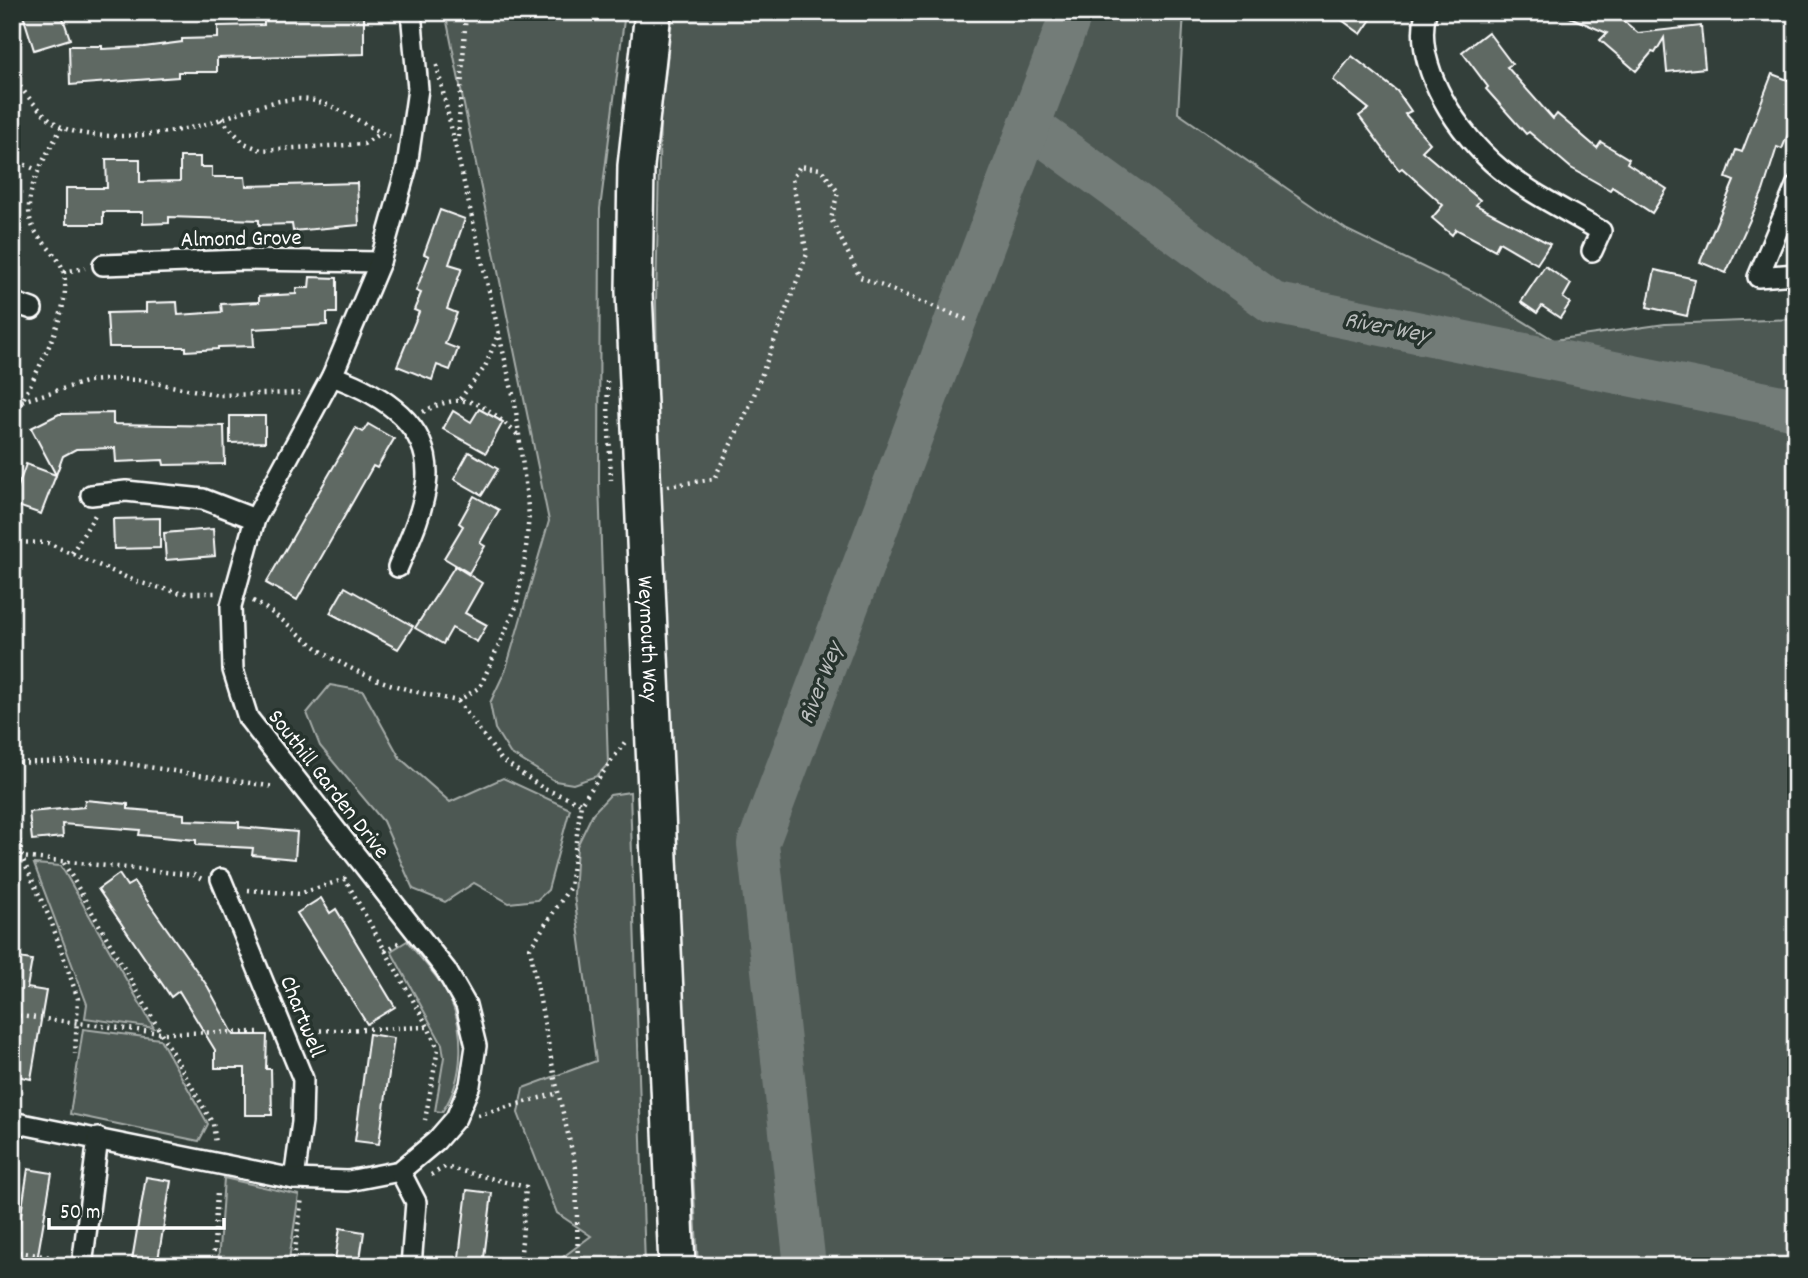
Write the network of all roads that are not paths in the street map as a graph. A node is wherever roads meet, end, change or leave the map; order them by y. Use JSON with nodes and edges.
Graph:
{"nodes":[{"id":1,"x":411,"y":12,"type":"edge"},
{"id":2,"x":653,"y":12,"type":"edge"},
{"id":3,"x":1426,"y":12,"type":"edge"},
{"id":4,"x":1796,"y":186,"type":"edge"},
{"id":5,"x":1592,"y":251,"type":"dead end"},
{"id":6,"x":380,"y":262,"type":"junction"},
{"id":7,"x":103,"y":265,"type":"dead end"},
{"id":8,"x":1796,"y":274,"type":"edge"},
{"id":9,"x":12,"y":302,"type":"edge"},
{"id":10,"x":32,"y":309,"type":"dead end"},
{"id":11,"x":332,"y":376,"type":"junction"},
{"id":12,"x":98,"y":495,"type":"road end"},
{"id":13,"x":254,"y":519,"type":"junction"},
{"id":14,"x":398,"y":567,"type":"dead end"},
{"id":15,"x":223,"y":883,"type":"road end"},
{"id":16,"x":12,"y":1122,"type":"edge"},
{"id":17,"x":98,"y":1138,"type":"junction"},
{"id":18,"x":299,"y":1179,"type":"junction"},
{"id":19,"x":404,"y":1179,"type":"junction"},
{"id":20,"x":82,"y":1264,"type":"edge"},
{"id":21,"x":411,"y":1266,"type":"edge"},
{"id":22,"x":677,"y":1266,"type":"edge"}],
"edges":[{"from":1,"to":6,"type":"street","name":"Southill Garden Drive"},
{"from":2,"to":22,"type":"highway","name":"Weymouth Way"},
{"from":3,"to":5,"type":"street"},
{"from":4,"to":8,"type":"street"},
{"from":6,"to":7,"type":"street","name":"Almond Grove"},
{"from":6,"to":11,"type":"street","name":"Southill Garden Drive"},
{"from":9,"to":10,"type":"street"},
{"from":11,"to":13,"type":"street","name":"Southill Garden Drive"},
{"from":11,"to":14,"type":"street"},
{"from":12,"to":13,"type":"street"},
{"from":13,"to":19,"type":"street","name":"Southill Garden Drive"},
{"from":15,"to":18,"type":"street","name":"Chartwell"},
{"from":16,"to":17,"type":"street","name":"Southill Garden Drive"},
{"from":17,"to":18,"type":"street","name":"Southill Garden Drive"},
{"from":17,"to":20,"type":"street"},
{"from":18,"to":19,"type":"street","name":"Southill Garden Drive"},
{"from":19,"to":21,"type":"street"}]}
